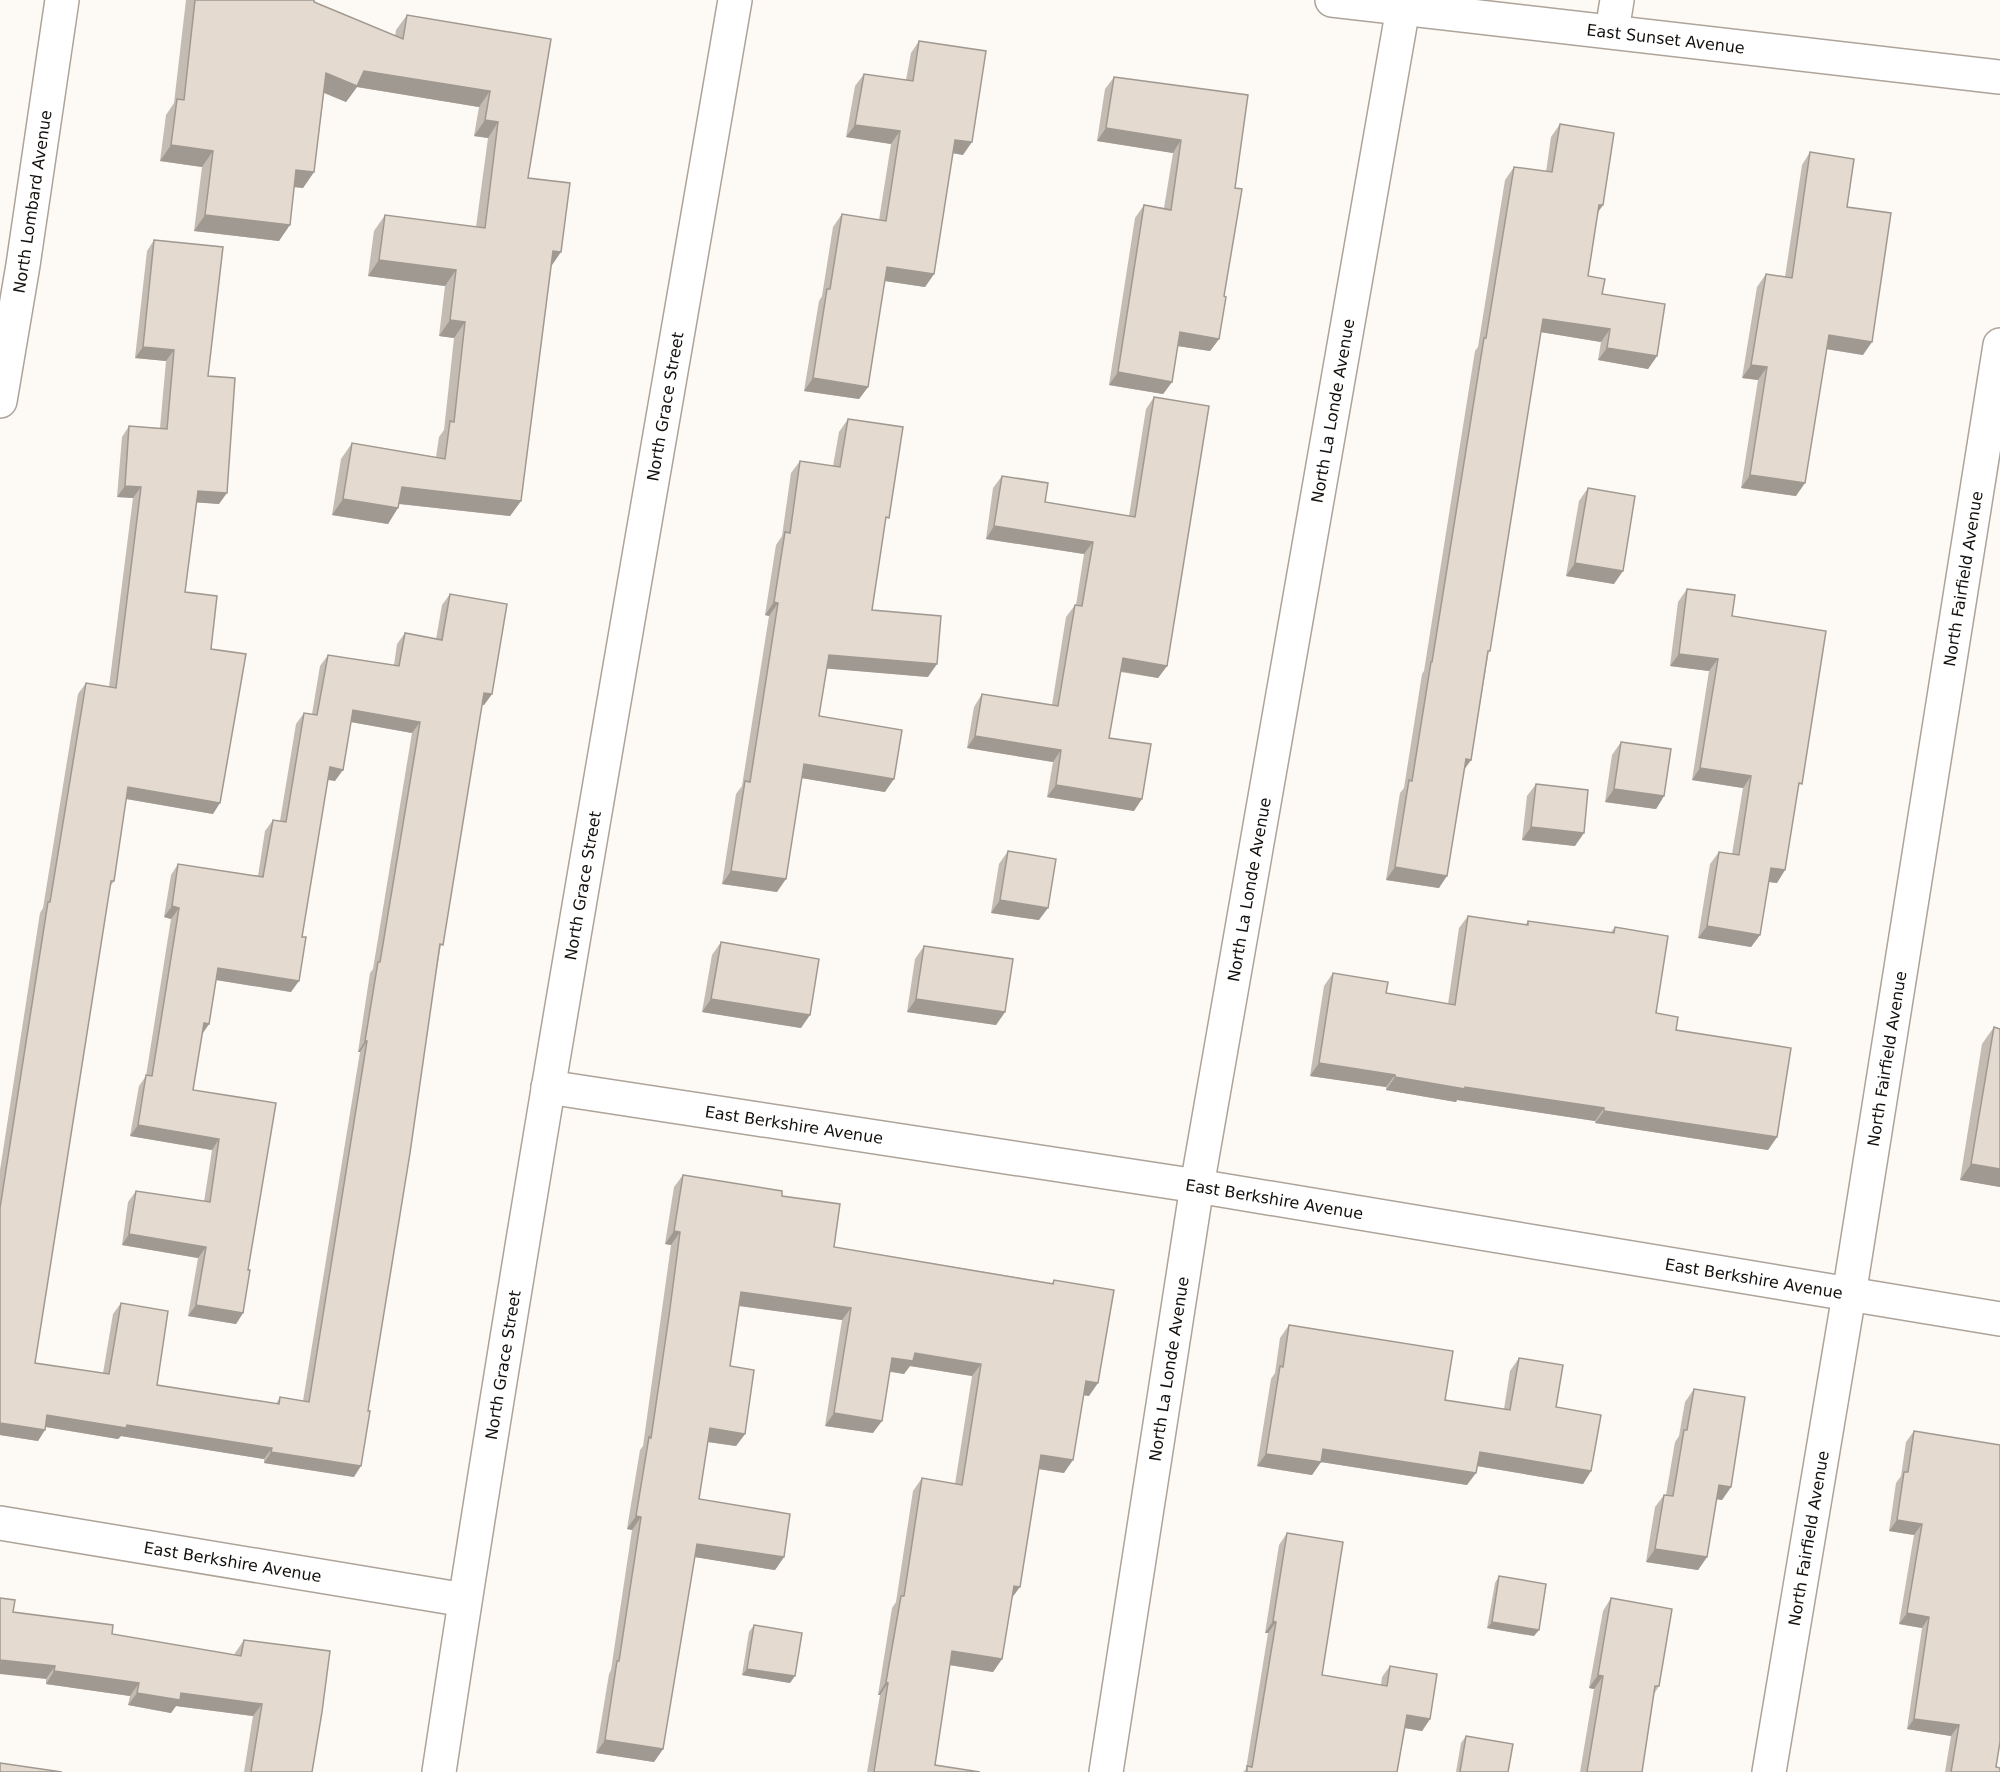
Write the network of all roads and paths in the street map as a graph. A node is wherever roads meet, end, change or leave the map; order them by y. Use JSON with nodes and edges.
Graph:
{"nodes":[{"id":1,"x":62,"y":0,"type":"edge"},
{"id":2,"x":735,"y":0,"type":"edge"},
{"id":3,"x":1332,"y":0,"type":"edge"},
{"id":4,"x":1403,"y":8,"type":"junction"},
{"id":5,"x":1615,"y":16,"type":"edge"},
{"id":6,"x":2000,"y":76,"type":"edge"},
{"id":7,"x":2000,"y":345,"type":"edge"},
{"id":8,"x":0,"y":401,"type":"edge"},
{"id":9,"x":548,"y":1087,"type":"junction"},
{"id":10,"x":1197,"y":1186,"type":"junction"},
{"id":11,"x":1849,"y":1295,"type":"junction"},
{"id":12,"x":2000,"y":1319,"type":"edge"},
{"id":13,"x":0,"y":1523,"type":"edge"},
{"id":14,"x":465,"y":1600,"type":"junction"},
{"id":15,"x":438,"y":1772,"type":"edge"},
{"id":16,"x":1106,"y":1772,"type":"edge"},
{"id":17,"x":1769,"y":1772,"type":"edge"}],
"edges":[{"from":1,"to":8,"type":"street","name":"North Lombard Avenue"},
{"from":2,"to":9,"type":"street","name":"North Grace Street"},
{"from":3,"to":4,"type":"street","name":"East Sunset Avenue"},
{"from":4,"to":5,"type":"street","name":"East Sunset Avenue"},
{"from":4,"to":10,"type":"street","name":"North La Londe Avenue"},
{"from":5,"to":6,"type":"street","name":"East Sunset Avenue"},
{"from":7,"to":11,"type":"street","name":"North Fairfield Avenue"},
{"from":9,"to":10,"type":"street","name":"East Berkshire Avenue"},
{"from":9,"to":14,"type":"street","name":"North Grace Street"},
{"from":10,"to":11,"type":"street","name":"East Berkshire Avenue"},
{"from":10,"to":16,"type":"street","name":"North La Londe Avenue"},
{"from":11,"to":12,"type":"street","name":"East Berkshire Avenue"},
{"from":11,"to":17,"type":"street","name":"North Fairfield Avenue"},
{"from":13,"to":14,"type":"street","name":"East Berkshire Avenue"},
{"from":14,"to":15,"type":"street","name":"North Grace Street"}]}
